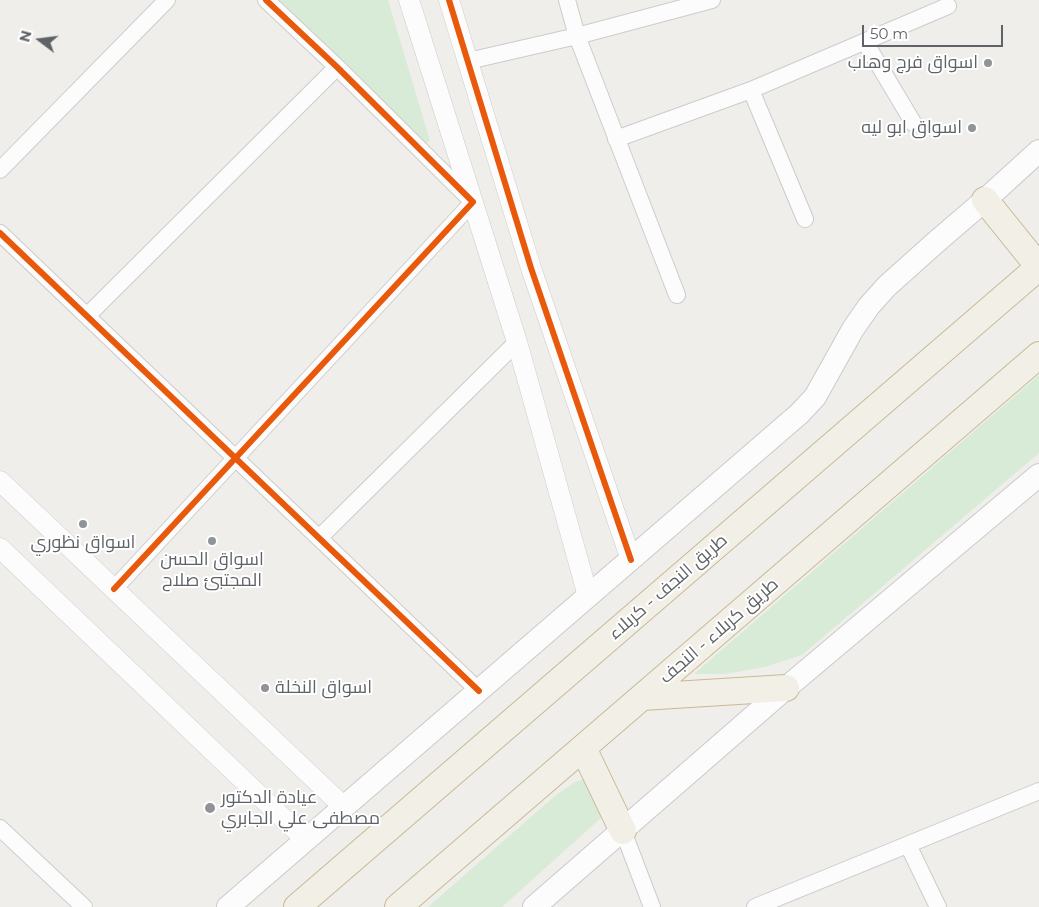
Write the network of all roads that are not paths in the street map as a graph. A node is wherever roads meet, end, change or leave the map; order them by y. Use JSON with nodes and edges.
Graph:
{"nodes":[{"id":1,"x":167,"y":0,"type":"edge"},
{"id":2,"x":266,"y":0,"type":"edge"},
{"id":3,"x":409,"y":0,"type":"edge"},
{"id":4,"x":449,"y":0,"type":"edge"},
{"id":5,"x":566,"y":0,"type":"edge"},
{"id":6,"x":712,"y":0,"type":"edge"},
{"id":7,"x":948,"y":6,"type":"dead end"},
{"id":8,"x":577,"y":36,"type":"junction"},
{"id":9,"x":865,"y":42,"type":"junction"},
{"id":10,"x":468,"y":61,"type":"junction"},
{"id":11,"x":337,"y":67,"type":"junction"},
{"id":12,"x":751,"y":90,"type":"junction"},
{"id":13,"x":914,"y":124,"type":"dead end"},
{"id":14,"x":616,"y":138,"type":"junction"},
{"id":15,"x":1039,"y":151,"type":"edge"},
{"id":16,"x":0,"y":170,"type":"edge"},
{"id":17,"x":985,"y":200,"type":"junction"},
{"id":18,"x":473,"y":202,"type":"junction"},
{"id":19,"x":805,"y":219,"type":"dead end"},
{"id":20,"x":0,"y":233,"type":"edge"},
{"id":21,"x":1039,"y":267,"type":"edge"},
{"id":22,"x":677,"y":295,"type":"dead end"},
{"id":23,"x":87,"y":316,"type":"junction"},
{"id":24,"x":517,"y":342,"type":"junction"},
{"id":25,"x":1039,"y":355,"type":"edge"},
{"id":26,"x":236,"y":458,"type":"junction"},
{"id":27,"x":1039,"y":475,"type":"edge"},
{"id":28,"x":0,"y":481,"type":"edge"},
{"id":29,"x":319,"y":538,"type":"junction"},
{"id":30,"x":0,"y":548,"type":"edge"},
{"id":31,"x":631,"y":560,"type":"junction"},
{"id":32,"x":114,"y":589,"type":"junction"},
{"id":33,"x":588,"y":596,"type":"junction"},
{"id":34,"x":786,"y":688,"type":"junction"},
{"id":35,"x":479,"y":691,"type":"junction"},
{"id":36,"x":642,"y":697,"type":"junction"},
{"id":37,"x":582,"y":748,"type":"junction"},
{"id":38,"x":1039,"y":791,"type":"edge"},
{"id":39,"x":344,"y":807,"type":"junction"},
{"id":40,"x":0,"y":828,"type":"edge"},
{"id":41,"x":623,"y":830,"type":"junction"},
{"id":42,"x":306,"y":840,"type":"junction"},
{"id":43,"x":908,"y":845,"type":"junction"},
{"id":44,"x":84,"y":907,"type":"edge"},
{"id":45,"x":228,"y":907,"type":"edge"},
{"id":46,"x":297,"y":907,"type":"edge"},
{"id":47,"x":398,"y":907,"type":"edge"},
{"id":48,"x":534,"y":907,"type":"edge"},
{"id":49,"x":652,"y":907,"type":"edge"},
{"id":50,"x":755,"y":907,"type":"edge"},
{"id":51,"x":938,"y":907,"type":"edge"}],
"edges":[{"from":1,"to":16,"type":"street"},
{"from":2,"to":11,"type":"street"},
{"from":3,"to":18,"type":"street"},
{"from":4,"to":10,"type":"street"},
{"from":5,"to":8,"type":"street"},
{"from":6,"to":8,"type":"street"},
{"from":7,"to":9,"type":"street"},
{"from":8,"to":10,"type":"street"},
{"from":8,"to":14,"type":"street"},
{"from":9,"to":12,"type":"street"},
{"from":9,"to":13,"type":"street"},
{"from":10,"to":31,"type":"street"},
{"from":11,"to":18,"type":"street"},
{"from":11,"to":23,"type":"street"},
{"from":12,"to":14,"type":"street"},
{"from":12,"to":19,"type":"street"},
{"from":14,"to":22,"type":"street"},
{"from":15,"to":17,"type":"main road"},
{"from":17,"to":21,"type":"highway"},
{"from":17,"to":31,"type":"main road"},
{"from":18,"to":24,"type":"street"},
{"from":18,"to":26,"type":"street"},
{"from":20,"to":23,"type":"street"},
{"from":21,"to":46,"type":"highway","name":"طريق النجف - كربلاء"},
{"from":23,"to":26,"type":"street"},
{"from":24,"to":29,"type":"street"},
{"from":24,"to":33,"type":"street"},
{"from":25,"to":36,"type":"highway","name":"طريق كربلاء - النجف"},
{"from":26,"to":29,"type":"street"},
{"from":26,"to":32,"type":"street"},
{"from":27,"to":34,"type":"main road"},
{"from":28,"to":32,"type":"street"},
{"from":29,"to":35,"type":"street"},
{"from":30,"to":42,"type":"street"},
{"from":31,"to":33,"type":"main road"},
{"from":32,"to":39,"type":"street"},
{"from":33,"to":35,"type":"main road"},
{"from":34,"to":36,"type":"highway"},
{"from":34,"to":41,"type":"main road"},
{"from":35,"to":39,"type":"main road"},
{"from":36,"to":37,"type":"highway","name":"طريق كربلاء - النجف"},
{"from":37,"to":41,"type":"highway"},
{"from":37,"to":47,"type":"highway","name":"طريق كربلاء - النجف"},
{"from":38,"to":43,"type":"street"},
{"from":39,"to":42,"type":"main road"},
{"from":40,"to":44,"type":"street"},
{"from":41,"to":48,"type":"main road"},
{"from":41,"to":49,"type":"street"},
{"from":42,"to":45,"type":"main road"},
{"from":43,"to":50,"type":"street"},
{"from":43,"to":51,"type":"street"}]}
